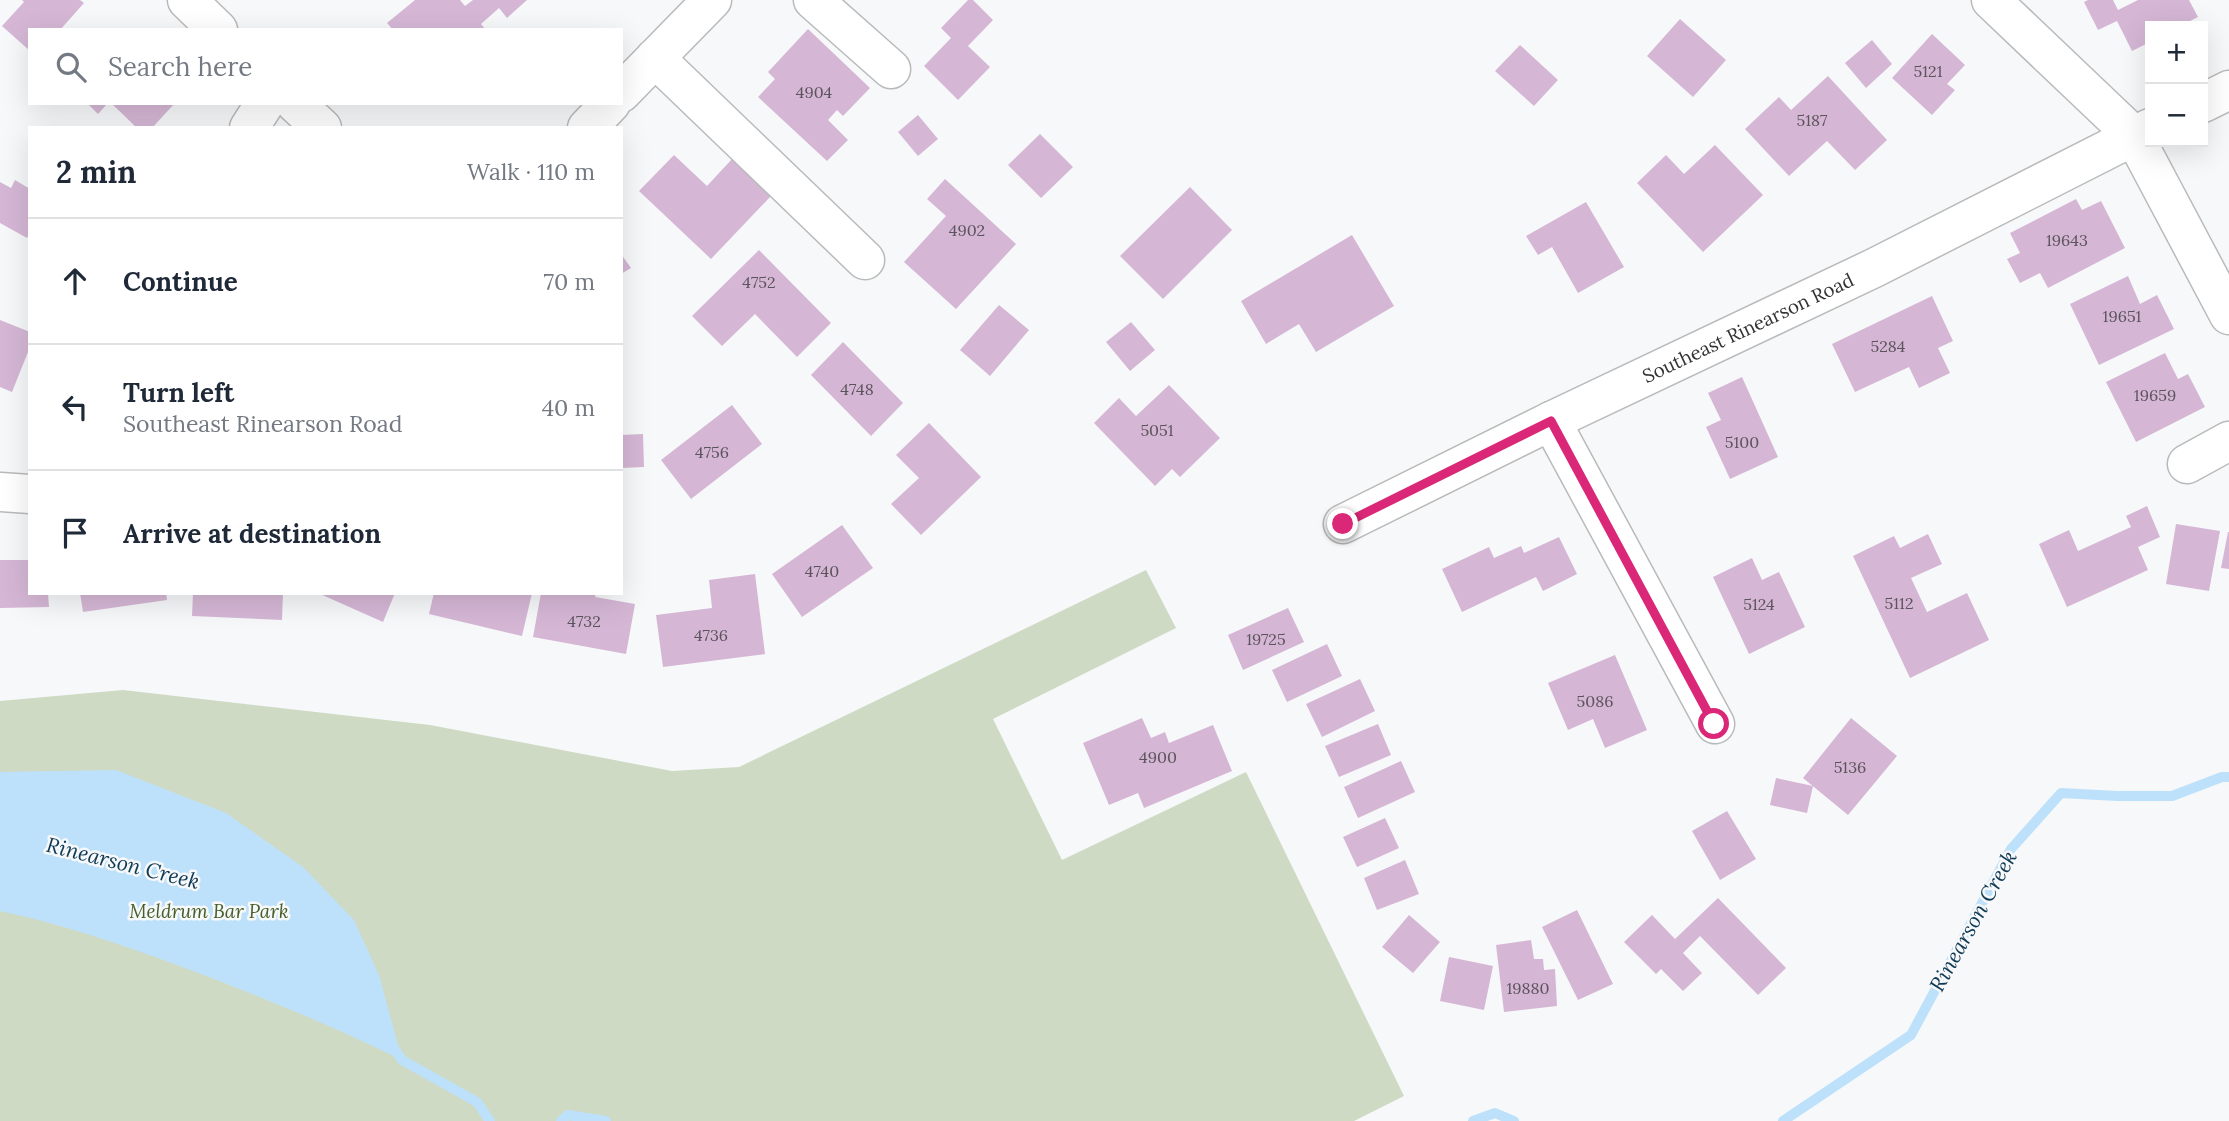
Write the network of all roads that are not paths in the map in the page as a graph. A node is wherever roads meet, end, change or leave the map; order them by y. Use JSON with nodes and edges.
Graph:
{"nodes":[{"id":1,"x":187,"y":0,"type":"edge"},
{"id":2,"x":712,"y":0,"type":"edge"},
{"id":3,"x":813,"y":0,"type":"edge"},
{"id":4,"x":1992,"y":0,"type":"edge"},
{"id":5,"x":216,"y":28,"type":"edge"},
{"id":6,"x":655,"y":58,"type":"junction"},
{"id":7,"x":891,"y":69,"type":"dead end"},
{"id":8,"x":2229,"y":90,"type":"edge"},
{"id":9,"x":623,"y":91,"type":"edge"},
{"id":10,"x":2208,"y":100,"type":"edge"},
{"id":11,"x":264,"y":105,"type":"edge"},
{"id":12,"x":297,"y":105,"type":"edge"},
{"id":13,"x":609,"y":105,"type":"edge"},
{"id":14,"x":250,"y":126,"type":"edge"},
{"id":15,"x":320,"y":126,"type":"edge"},
{"id":16,"x":589,"y":126,"type":"edge"},
{"id":17,"x":2142,"y":132,"type":"edge"},
{"id":18,"x":866,"y":260,"type":"dead end"},
{"id":19,"x":2229,"y":315,"type":"edge"},
{"id":20,"x":1551,"y":421,"type":"junction"},
{"id":21,"x":2229,"y":441,"type":"edge"},
{"id":22,"x":2187,"y":464,"type":"dead end"},
{"id":23,"x":0,"y":492,"type":"edge"},
{"id":24,"x":28,"y":494,"type":"edge"},
{"id":25,"x":1343,"y":524,"type":"dead end"},
{"id":26,"x":1714,"y":724,"type":"dead end"}],
"edges":[{"from":1,"to":5,"type":"street"},
{"from":2,"to":6,"type":"street"},
{"from":3,"to":7,"type":"street"},
{"from":4,"to":17,"type":"street"},
{"from":6,"to":9,"type":"street"},
{"from":6,"to":18,"type":"street"},
{"from":8,"to":10,"type":"street"},
{"from":11,"to":14,"type":"street"},
{"from":12,"to":15,"type":"street"},
{"from":13,"to":16,"type":"street"},
{"from":17,"to":19,"type":"street"},
{"from":17,"to":20,"type":"street","name":"Southeast Rinearson Road"},
{"from":20,"to":25,"type":"street","name":"Southeast Rinearson Road"},
{"from":20,"to":26,"type":"street"},
{"from":21,"to":22,"type":"street"},
{"from":23,"to":24,"type":"street"}]}
